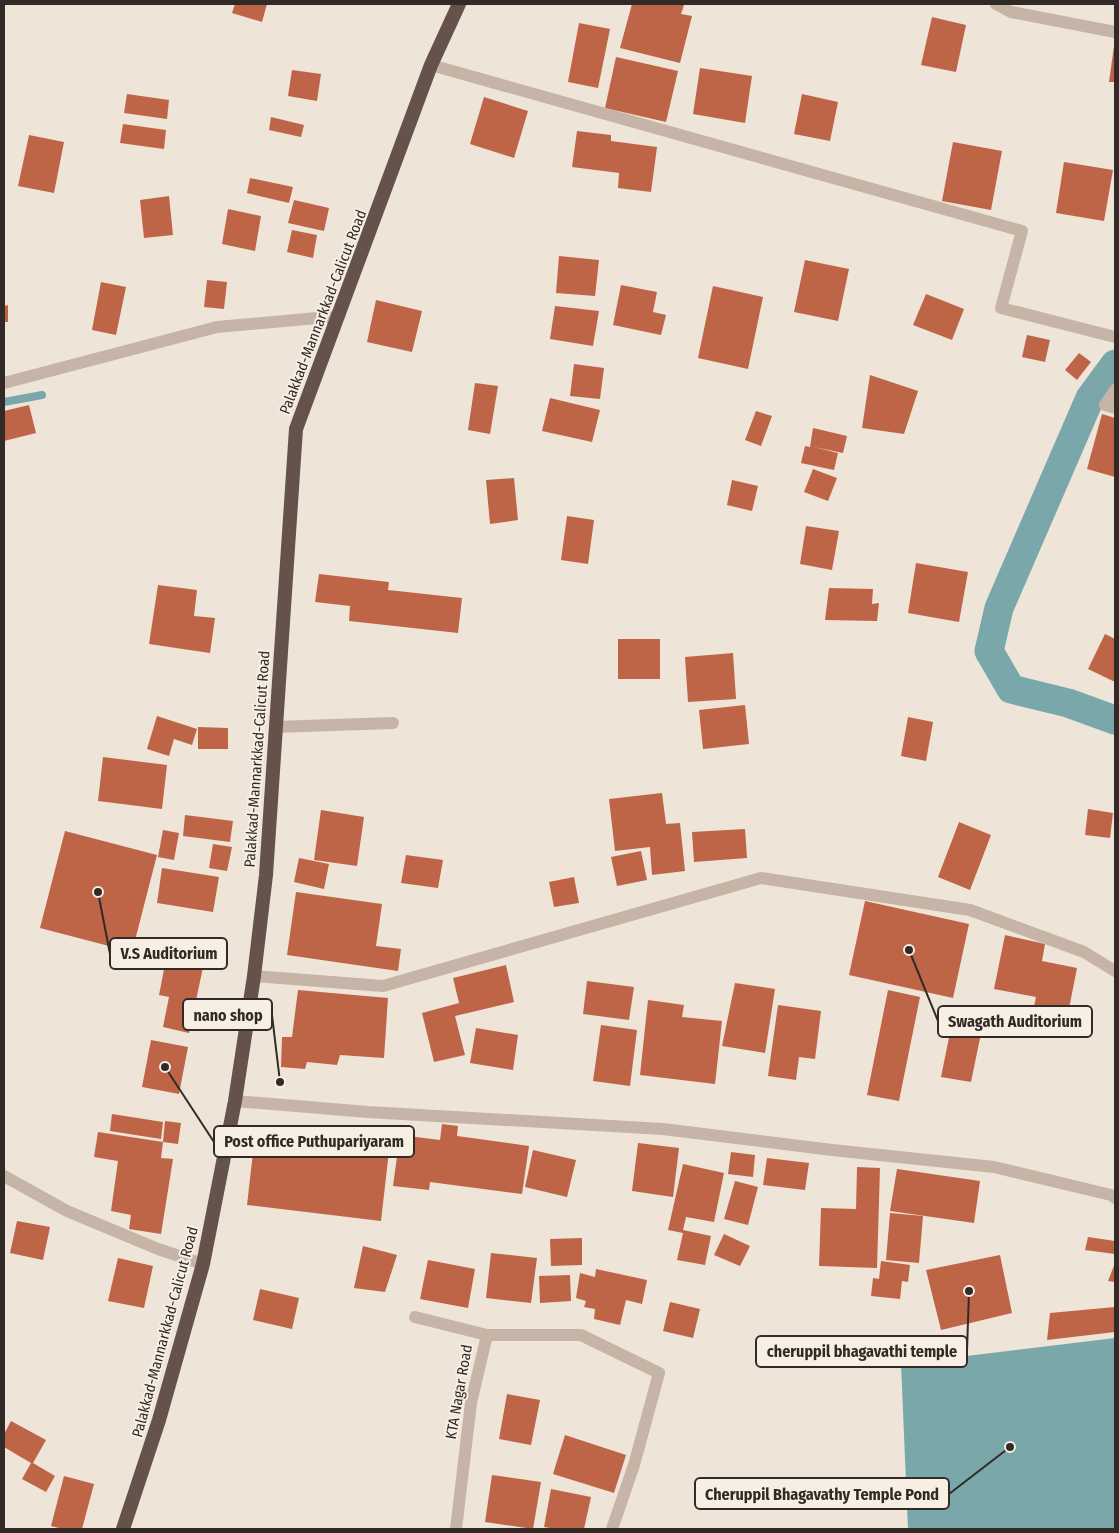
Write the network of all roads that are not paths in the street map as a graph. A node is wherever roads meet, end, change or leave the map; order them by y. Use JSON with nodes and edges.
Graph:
{"nodes":[{"id":1,"x":459,"y":4,"type":"edge"},
{"id":2,"x":996,"y":4,"type":"edge"},
{"id":3,"x":1115,"y":32,"type":"edge"},
{"id":4,"x":432,"y":65,"type":"junction"},
{"id":5,"x":339,"y":316,"type":"junction"},
{"id":6,"x":1115,"y":337,"type":"edge"},
{"id":7,"x":4,"y":384,"type":"edge"},
{"id":8,"x":1115,"y":390,"type":"edge"},
{"id":9,"x":1115,"y":408,"type":"edge"},
{"id":10,"x":393,"y":723,"type":"dead end"},
{"id":11,"x":276,"y":727,"type":"junction"},
{"id":12,"x":1115,"y":970,"type":"edge"},
{"id":13,"x":254,"y":976,"type":"junction"},
{"id":14,"x":235,"y":1100,"type":"junction"},
{"id":15,"x":4,"y":1176,"type":"edge"},
{"id":16,"x":1114,"y":1195,"type":"edge"},
{"id":17,"x":203,"y":1264,"type":"junction"},
{"id":18,"x":414,"y":1317,"type":"dead end"},
{"id":19,"x":487,"y":1335,"type":"junction"},
{"id":20,"x":122,"y":1529,"type":"edge"},
{"id":21,"x":456,"y":1529,"type":"edge"},
{"id":22,"x":612,"y":1529,"type":"edge"}],
"edges":[{"from":1,"to":4,"type":"highway","name":"Palakkad-Mannarkkad-Calicut Road"},
{"from":2,"to":3,"type":"street"},
{"from":4,"to":5,"type":"highway","name":"Palakkad-Mannarkkad-Calicut Road"},
{"from":4,"to":6,"type":"street"},
{"from":5,"to":7,"type":"street"},
{"from":5,"to":11,"type":"highway","name":"Palakkad-Mannarkkad-Calicut Road"},
{"from":8,"to":9,"type":"street"},
{"from":10,"to":11,"type":"street"},
{"from":11,"to":13,"type":"highway","name":"Palakkad-Mannarkkad-Calicut Road"},
{"from":12,"to":13,"type":"street"},
{"from":13,"to":14,"type":"highway","name":"Palakkad-Mannarkkad-Calicut Road"},
{"from":14,"to":16,"type":"street"},
{"from":14,"to":17,"type":"highway","name":"Palakkad-Mannarkkad-Calicut Road"},
{"from":15,"to":17,"type":"street"},
{"from":17,"to":20,"type":"highway","name":"Palakkad-Mannarkkad-Calicut Road"},
{"from":18,"to":19,"type":"street"},
{"from":19,"to":21,"type":"street","name":"KTA Nagar Road"},
{"from":19,"to":22,"type":"street","name":"KTA Nagar Road"}]}
